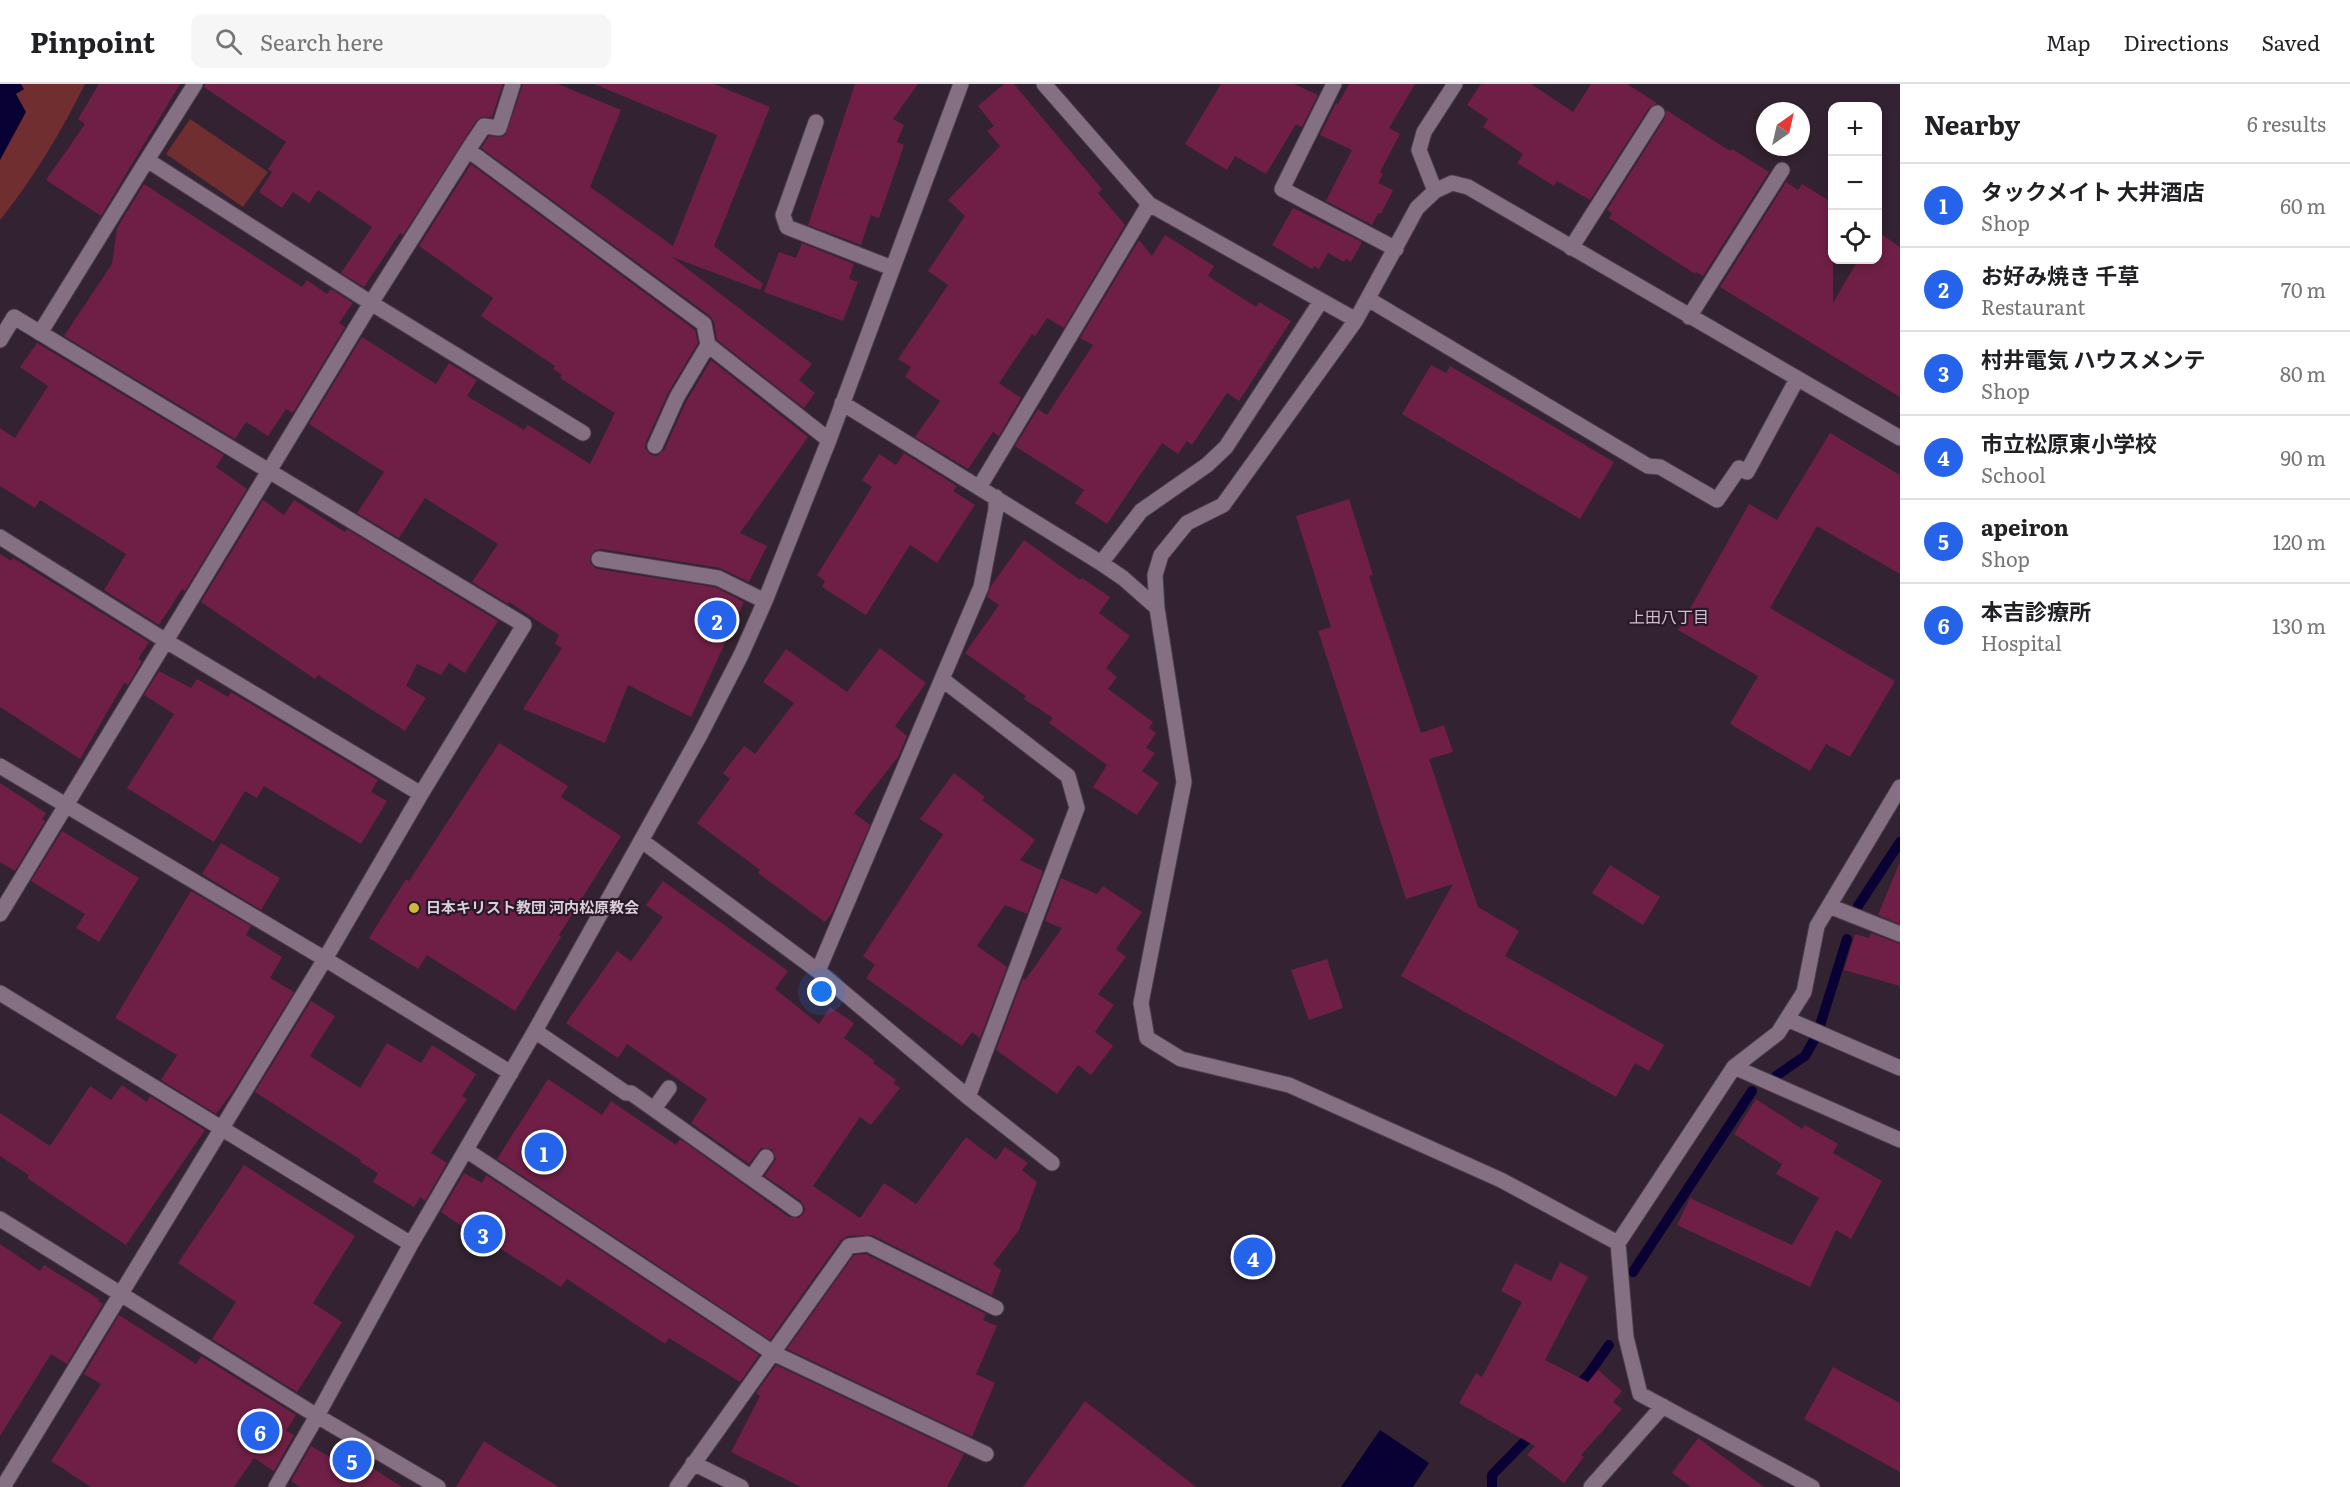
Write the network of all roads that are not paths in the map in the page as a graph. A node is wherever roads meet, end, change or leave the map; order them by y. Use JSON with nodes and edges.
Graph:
{"nodes":[{"id":1,"x":195,"y":84,"type":"edge"},
{"id":2,"x":513,"y":84,"type":"edge"},
{"id":3,"x":962,"y":84,"type":"edge"},
{"id":4,"x":1044,"y":84,"type":"edge"},
{"id":5,"x":1334,"y":84,"type":"edge"},
{"id":6,"x":1455,"y":84,"type":"edge"},
{"id":7,"x":1657,"y":112,"type":"dead end"},
{"id":8,"x":816,"y":122,"type":"dead end"},
{"id":9,"x":468,"y":150,"type":"junction"},
{"id":10,"x":147,"y":160,"type":"junction"},
{"id":11,"x":1782,"y":170,"type":"dead end"},
{"id":12,"x":1435,"y":191,"type":"junction"},
{"id":13,"x":1149,"y":204,"type":"junction"},
{"id":14,"x":1571,"y":248,"type":"junction"},
{"id":15,"x":1396,"y":249,"type":"junction"},
{"id":16,"x":892,"y":268,"type":"junction"},
{"id":17,"x":1368,"y":299,"type":"junction"},
{"id":18,"x":1321,"y":301,"type":"junction"},
{"id":19,"x":371,"y":303,"type":"junction"},
{"id":20,"x":1689,"y":317,"type":"junction"},
{"id":21,"x":1356,"y":320,"type":"junction"},
{"id":22,"x":40,"y":333,"type":"junction"},
{"id":23,"x":0,"y":340,"type":"edge"},
{"id":24,"x":708,"y":345,"type":"junction"},
{"id":25,"x":1797,"y":379,"type":"junction"},
{"id":26,"x":843,"y":403,"type":"junction"},
{"id":27,"x":583,"y":433,"type":"dead end"},
{"id":28,"x":1900,"y":438,"type":"edge"},
{"id":29,"x":829,"y":440,"type":"junction"},
{"id":30,"x":655,"y":446,"type":"dead end"},
{"id":31,"x":269,"y":472,"type":"junction"},
{"id":32,"x":980,"y":486,"type":"junction"},
{"id":33,"x":996,"y":496,"type":"junction"},
{"id":34,"x":0,"y":537,"type":"edge"},
{"id":35,"x":599,"y":559,"type":"dead end"},
{"id":36,"x":1101,"y":563,"type":"junction"},
{"id":37,"x":765,"y":601,"type":"junction"},
{"id":38,"x":1157,"y":608,"type":"junction"},
{"id":39,"x":166,"y":641,"type":"junction"},
{"id":40,"x":943,"y":680,"type":"junction"},
{"id":41,"x":0,"y":766,"type":"edge"},
{"id":42,"x":1900,"y":787,"type":"edge"},
{"id":43,"x":421,"y":794,"type":"junction"},
{"id":44,"x":66,"y":806,"type":"junction"},
{"id":45,"x":642,"y":840,"type":"junction"},
{"id":46,"x":1829,"y":906,"type":"junction"},
{"id":47,"x":0,"y":914,"type":"edge"},
{"id":48,"x":1900,"y":934,"type":"edge"},
{"id":49,"x":325,"y":959,"type":"junction"},
{"id":50,"x":818,"y":971,"type":"junction"},
{"id":51,"x":0,"y":993,"type":"edge"},
{"id":52,"x":1787,"y":1019,"type":"junction"},
{"id":53,"x":536,"y":1031,"type":"junction"},
{"id":54,"x":1734,"y":1067,"type":"junction"},
{"id":55,"x":1900,"y":1068,"type":"edge"},
{"id":56,"x":511,"y":1073,"type":"junction"},
{"id":57,"x":669,"y":1088,"type":"dead end"},
{"id":58,"x":968,"y":1098,"type":"junction"},
{"id":59,"x":654,"y":1109,"type":"junction"},
{"id":60,"x":222,"y":1128,"type":"junction"},
{"id":61,"x":1900,"y":1140,"type":"edge"},
{"id":62,"x":466,"y":1150,"type":"junction"},
{"id":63,"x":766,"y":1157,"type":"dead end"},
{"id":64,"x":1052,"y":1163,"type":"dead end"},
{"id":65,"x":751,"y":1178,"type":"junction"},
{"id":66,"x":795,"y":1209,"type":"dead end"},
{"id":67,"x":0,"y":1220,"type":"edge"},
{"id":68,"x":1618,"y":1243,"type":"junction"},
{"id":69,"x":411,"y":1244,"type":"junction"},
{"id":70,"x":122,"y":1293,"type":"junction"},
{"id":71,"x":996,"y":1308,"type":"dead end"},
{"id":72,"x":773,"y":1353,"type":"junction"},
{"id":73,"x":1662,"y":1406,"type":"junction"},
{"id":74,"x":317,"y":1416,"type":"junction"},
{"id":75,"x":986,"y":1454,"type":"dead end"},
{"id":76,"x":693,"y":1463,"type":"junction"},
{"id":77,"x":3,"y":1487,"type":"edge"},
{"id":78,"x":276,"y":1487,"type":"edge"},
{"id":79,"x":438,"y":1487,"type":"edge"},
{"id":80,"x":677,"y":1487,"type":"edge"},
{"id":81,"x":741,"y":1487,"type":"edge"},
{"id":82,"x":1591,"y":1487,"type":"edge"},
{"id":83,"x":1812,"y":1487,"type":"edge"}],
"edges":[{"from":1,"to":10,"type":"street"},
{"from":2,"to":9,"type":"street"},
{"from":3,"to":16,"type":"street"},
{"from":4,"to":13,"type":"street"},
{"from":5,"to":15,"type":"street"},
{"from":6,"to":12,"type":"street"},
{"from":7,"to":14,"type":"street"},
{"from":8,"to":16,"type":"street"},
{"from":9,"to":19,"type":"street"},
{"from":9,"to":24,"type":"street"},
{"from":10,"to":19,"type":"street"},
{"from":10,"to":22,"type":"street"},
{"from":11,"to":20,"type":"street"},
{"from":12,"to":14,"type":"street"},
{"from":12,"to":15,"type":"street"},
{"from":13,"to":18,"type":"street"},
{"from":13,"to":32,"type":"street"},
{"from":14,"to":20,"type":"street"},
{"from":15,"to":17,"type":"street"},
{"from":16,"to":26,"type":"street"},
{"from":17,"to":21,"type":"street"},
{"from":17,"to":25,"type":"street"},
{"from":18,"to":21,"type":"street"},
{"from":18,"to":36,"type":"street"},
{"from":19,"to":27,"type":"street"},
{"from":19,"to":31,"type":"street"},
{"from":20,"to":25,"type":"street"},
{"from":21,"to":38,"type":"street"},
{"from":22,"to":23,"type":"street"},
{"from":22,"to":31,"type":"street"},
{"from":24,"to":29,"type":"street"},
{"from":24,"to":30,"type":"street"},
{"from":25,"to":28,"type":"street"},
{"from":26,"to":29,"type":"street"},
{"from":26,"to":32,"type":"street"},
{"from":29,"to":37,"type":"street"},
{"from":31,"to":39,"type":"street"},
{"from":31,"to":43,"type":"street"},
{"from":32,"to":33,"type":"street"},
{"from":33,"to":36,"type":"street"},
{"from":33,"to":40,"type":"street"},
{"from":34,"to":39,"type":"street"},
{"from":35,"to":37,"type":"street"},
{"from":36,"to":38,"type":"street"},
{"from":37,"to":45,"type":"street"},
{"from":38,"to":68,"type":"street"},
{"from":39,"to":43,"type":"street"},
{"from":39,"to":44,"type":"street"},
{"from":40,"to":50,"type":"street"},
{"from":40,"to":58,"type":"street"},
{"from":41,"to":44,"type":"street"},
{"from":42,"to":46,"type":"street"},
{"from":43,"to":49,"type":"street"},
{"from":44,"to":47,"type":"street"},
{"from":44,"to":49,"type":"street"},
{"from":45,"to":50,"type":"street"},
{"from":45,"to":53,"type":"street"},
{"from":46,"to":48,"type":"street"},
{"from":46,"to":52,"type":"street"},
{"from":49,"to":56,"type":"street"},
{"from":49,"to":60,"type":"street"},
{"from":50,"to":58,"type":"street"},
{"from":51,"to":60,"type":"street"},
{"from":52,"to":54,"type":"street"},
{"from":52,"to":55,"type":"street"},
{"from":53,"to":56,"type":"street"},
{"from":53,"to":59,"type":"street"},
{"from":54,"to":61,"type":"street"},
{"from":54,"to":68,"type":"street"},
{"from":56,"to":62,"type":"street"},
{"from":57,"to":59,"type":"street"},
{"from":58,"to":64,"type":"street"},
{"from":59,"to":65,"type":"street"},
{"from":60,"to":69,"type":"street"},
{"from":60,"to":70,"type":"street"},
{"from":62,"to":69,"type":"street"},
{"from":62,"to":72,"type":"street"},
{"from":63,"to":65,"type":"street"},
{"from":65,"to":66,"type":"street"},
{"from":67,"to":70,"type":"street"},
{"from":68,"to":73,"type":"street"},
{"from":69,"to":74,"type":"street"},
{"from":70,"to":74,"type":"street"},
{"from":70,"to":77,"type":"street"},
{"from":71,"to":72,"type":"street"},
{"from":72,"to":75,"type":"street"},
{"from":72,"to":76,"type":"street"},
{"from":73,"to":82,"type":"street"},
{"from":73,"to":83,"type":"street"},
{"from":74,"to":78,"type":"street"},
{"from":74,"to":79,"type":"street"},
{"from":76,"to":80,"type":"street"},
{"from":76,"to":81,"type":"street"}]}
